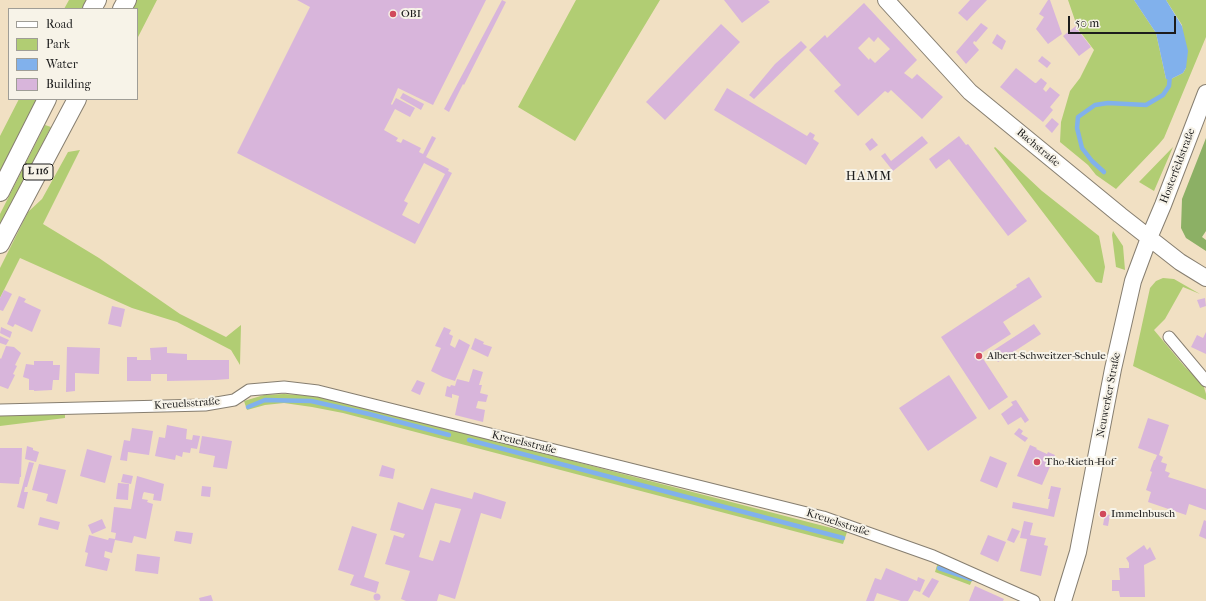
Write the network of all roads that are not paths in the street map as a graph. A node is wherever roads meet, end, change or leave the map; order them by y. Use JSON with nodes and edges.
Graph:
{"nodes":[{"id":1,"x":886,"y":0,"type":"edge"},
{"id":2,"x":1206,"y":93,"type":"edge"},
{"id":3,"x":46,"y":100,"type":"edge"},
{"id":4,"x":76,"y":100,"type":"edge"},
{"id":5,"x":0,"y":192,"type":"edge"},
{"id":6,"x":1149,"y":238,"type":"junction"},
{"id":7,"x":0,"y":244,"type":"edge"},
{"id":8,"x":1206,"y":278,"type":"edge"},
{"id":9,"x":1169,"y":337,"type":"dead end"},
{"id":10,"x":1206,"y":381,"type":"edge"},
{"id":11,"x":0,"y":410,"type":"edge"},
{"id":12,"x":1034,"y":601,"type":"edge"},
{"id":13,"x":1063,"y":601,"type":"edge"}],
"edges":[{"from":1,"to":6,"type":"street","name":"Bachstraße"},
{"from":2,"to":6,"type":"street","name":"Hosterfeldstraße"},
{"from":3,"to":5,"type":"main road","number":"L 116"},
{"from":4,"to":7,"type":"main road","number":"L 116"},
{"from":6,"to":8,"type":"street","name":"Bachstraße"},
{"from":6,"to":13,"type":"street","name":"Neuwerker Straße"},
{"from":9,"to":10,"type":"street"},
{"from":11,"to":12,"type":"street","name":"Kreuelsstraße"}]}
